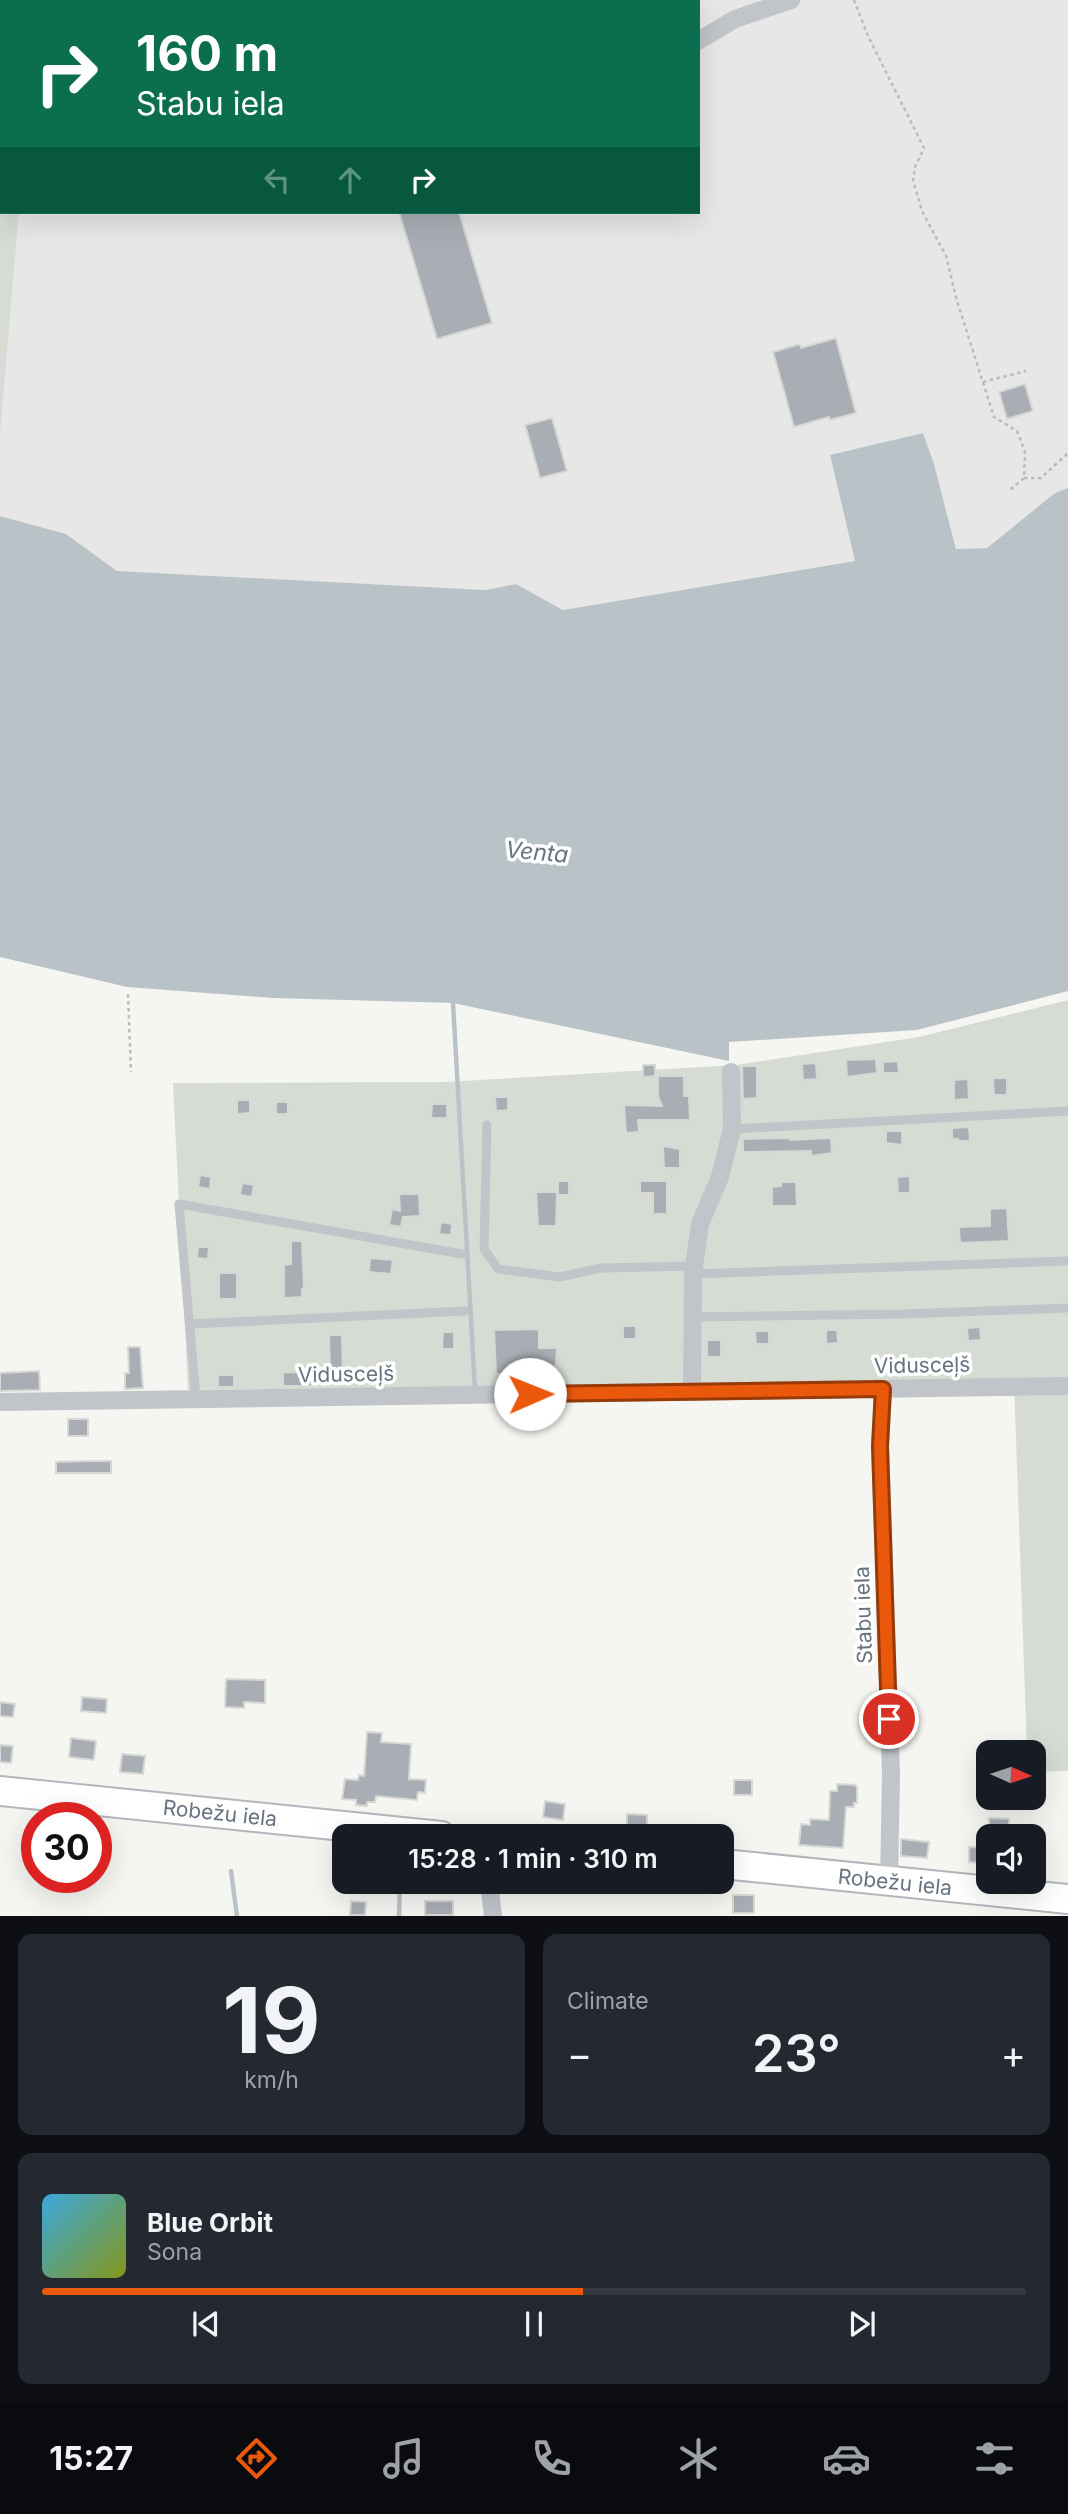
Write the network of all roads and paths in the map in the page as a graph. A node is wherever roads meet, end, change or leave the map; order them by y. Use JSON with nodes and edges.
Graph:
{"nodes":[{"id":1,"x":791,"y":0,"type":"edge"},
{"id":2,"x":854,"y":0,"type":"edge"},
{"id":3,"x":700,"y":40,"type":"edge"},
{"id":4,"x":1026,"y":371,"type":"dead end"},
{"id":5,"x":983,"y":382,"type":"junction"},
{"id":6,"x":1068,"y":453,"type":"edge"},
{"id":7,"x":1024,"y":478,"type":"junction"},
{"id":8,"x":1010,"y":489,"type":"dead end"},
{"id":9,"x":128,"y":993,"type":"dead end"},
{"id":10,"x":131,"y":1072,"type":"dead end"},
{"id":11,"x":731,"y":1072,"type":"dead end"},
{"id":12,"x":1068,"y":1111,"type":"edge"},
{"id":13,"x":487,"y":1125,"type":"dead end"},
{"id":14,"x":732,"y":1129,"type":"junction"},
{"id":15,"x":462,"y":1254,"type":"dead end"},
{"id":16,"x":1068,"y":1261,"type":"edge"},
{"id":17,"x":693,"y":1270,"type":"junction"},
{"id":18,"x":1068,"y":1308,"type":"edge"},
{"id":19,"x":465,"y":1311,"type":"dead end"},
{"id":20,"x":692,"y":1317,"type":"junction"},
{"id":21,"x":190,"y":1324,"type":"junction"},
{"id":22,"x":1068,"y":1386,"type":"edge"},
{"id":23,"x":883,"y":1389,"type":"junction"},
{"id":24,"x":692,"y":1392,"type":"junction"},
{"id":25,"x":196,"y":1399,"type":"junction"},
{"id":26,"x":0,"y":1402,"type":"edge"},
{"id":27,"x":0,"y":1791,"type":"edge"},
{"id":28,"x":332,"y":1825,"type":"edge"},
{"id":29,"x":734,"y":1865,"type":"edge"},
{"id":30,"x":889,"y":1881,"type":"junction"},
{"id":31,"x":490,"y":1894,"type":"edge"},
{"id":32,"x":1068,"y":1899,"type":"edge"},
{"id":33,"x":493,"y":1916,"type":"edge"}],
"edges":[{"from":1,"to":3,"type":"street"},
{"from":2,"to":5,"type":"path"},
{"from":4,"to":5,"type":"path"},
{"from":5,"to":7,"type":"path"},
{"from":6,"to":7,"type":"path"},
{"from":7,"to":8,"type":"path"},
{"from":9,"to":10,"type":"path"},
{"from":11,"to":14,"type":"street"},
{"from":12,"to":14,"type":"lane"},
{"from":13,"to":17,"type":"lane"},
{"from":14,"to":17,"type":"street"},
{"from":15,"to":21,"type":"lane"},
{"from":16,"to":17,"type":"lane"},
{"from":17,"to":20,"type":"street"},
{"from":18,"to":20,"type":"lane"},
{"from":19,"to":21,"type":"lane"},
{"from":20,"to":24,"type":"street"},
{"from":21,"to":25,"type":"lane"},
{"from":22,"to":23,"type":"street","name":"Vidusceļš"},
{"from":23,"to":24,"type":"street","name":"Vidusceļš"},
{"from":23,"to":30,"type":"street","name":"Stabu iela"},
{"from":24,"to":25,"type":"street","name":"Vidusceļš"},
{"from":25,"to":26,"type":"street","name":"Vidusceļš"},
{"from":27,"to":28,"type":"main road","name":"Robežu iela"},
{"from":29,"to":30,"type":"main road","name":"Robežu iela"},
{"from":30,"to":32,"type":"main road","name":"Robežu iela"},
{"from":31,"to":33,"type":"street"}]}
